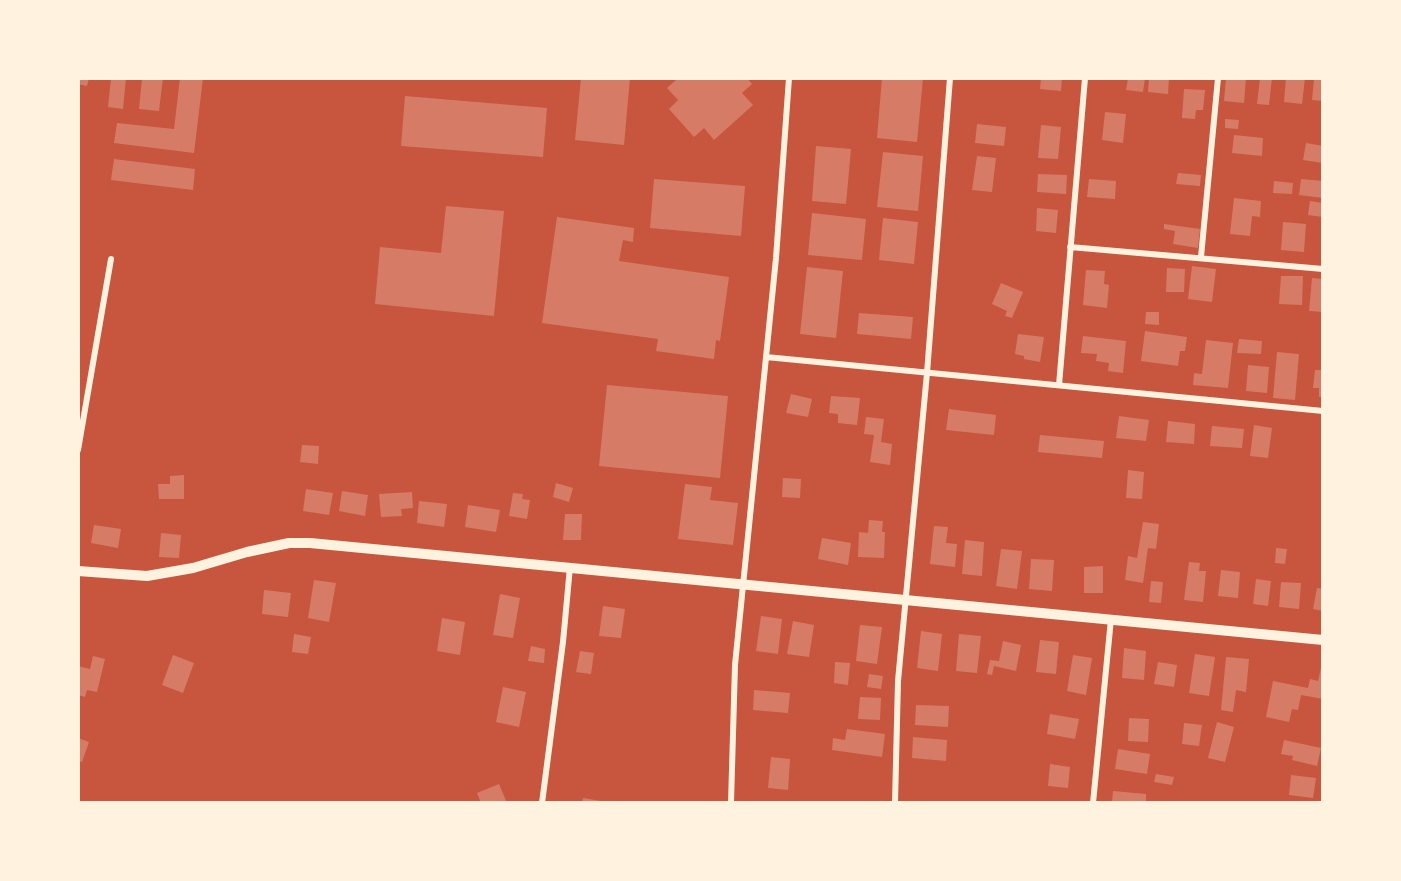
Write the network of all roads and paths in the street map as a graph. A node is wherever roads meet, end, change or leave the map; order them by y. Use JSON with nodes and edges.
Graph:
{"nodes":[{"id":1,"x":789,"y":78,"type":"edge"},
{"id":2,"x":950,"y":78,"type":"edge"},
{"id":3,"x":1085,"y":78,"type":"edge"},
{"id":4,"x":1218,"y":78,"type":"edge"},
{"id":5,"x":1070,"y":247,"type":"junction"},
{"id":6,"x":1201,"y":257,"type":"junction"},
{"id":7,"x":111,"y":259,"type":"dead end"},
{"id":8,"x":1323,"y":269,"type":"edge"},
{"id":9,"x":766,"y":357,"type":"junction"},
{"id":10,"x":927,"y":373,"type":"junction"},
{"id":11,"x":1059,"y":385,"type":"junction"},
{"id":12,"x":1323,"y":411,"type":"edge"},
{"id":13,"x":78,"y":450,"type":"edge"},
{"id":14,"x":570,"y":567,"type":"junction"},
{"id":15,"x":78,"y":571,"type":"edge"},
{"id":16,"x":743,"y":585,"type":"junction"},
{"id":17,"x":905,"y":599,"type":"junction"},
{"id":18,"x":1111,"y":618,"type":"junction"},
{"id":19,"x":1323,"y":640,"type":"edge"},
{"id":20,"x":542,"y":803,"type":"edge"},
{"id":21,"x":731,"y":803,"type":"edge"},
{"id":22,"x":895,"y":803,"type":"edge"},
{"id":23,"x":1093,"y":803,"type":"edge"}],
"edges":[{"from":1,"to":9,"type":"street"},
{"from":2,"to":10,"type":"street"},
{"from":3,"to":5,"type":"street"},
{"from":4,"to":6,"type":"street"},
{"from":5,"to":6,"type":"street"},
{"from":5,"to":11,"type":"street"},
{"from":6,"to":8,"type":"street"},
{"from":7,"to":13,"type":"street"},
{"from":9,"to":10,"type":"street"},
{"from":9,"to":16,"type":"street"},
{"from":10,"to":11,"type":"street"},
{"from":10,"to":17,"type":"street"},
{"from":11,"to":12,"type":"street"},
{"from":14,"to":15,"type":"main road"},
{"from":14,"to":16,"type":"main road"},
{"from":14,"to":20,"type":"street"},
{"from":16,"to":17,"type":"main road"},
{"from":16,"to":21,"type":"street"},
{"from":17,"to":18,"type":"main road"},
{"from":17,"to":22,"type":"street"},
{"from":18,"to":19,"type":"main road"},
{"from":18,"to":23,"type":"street"}]}
